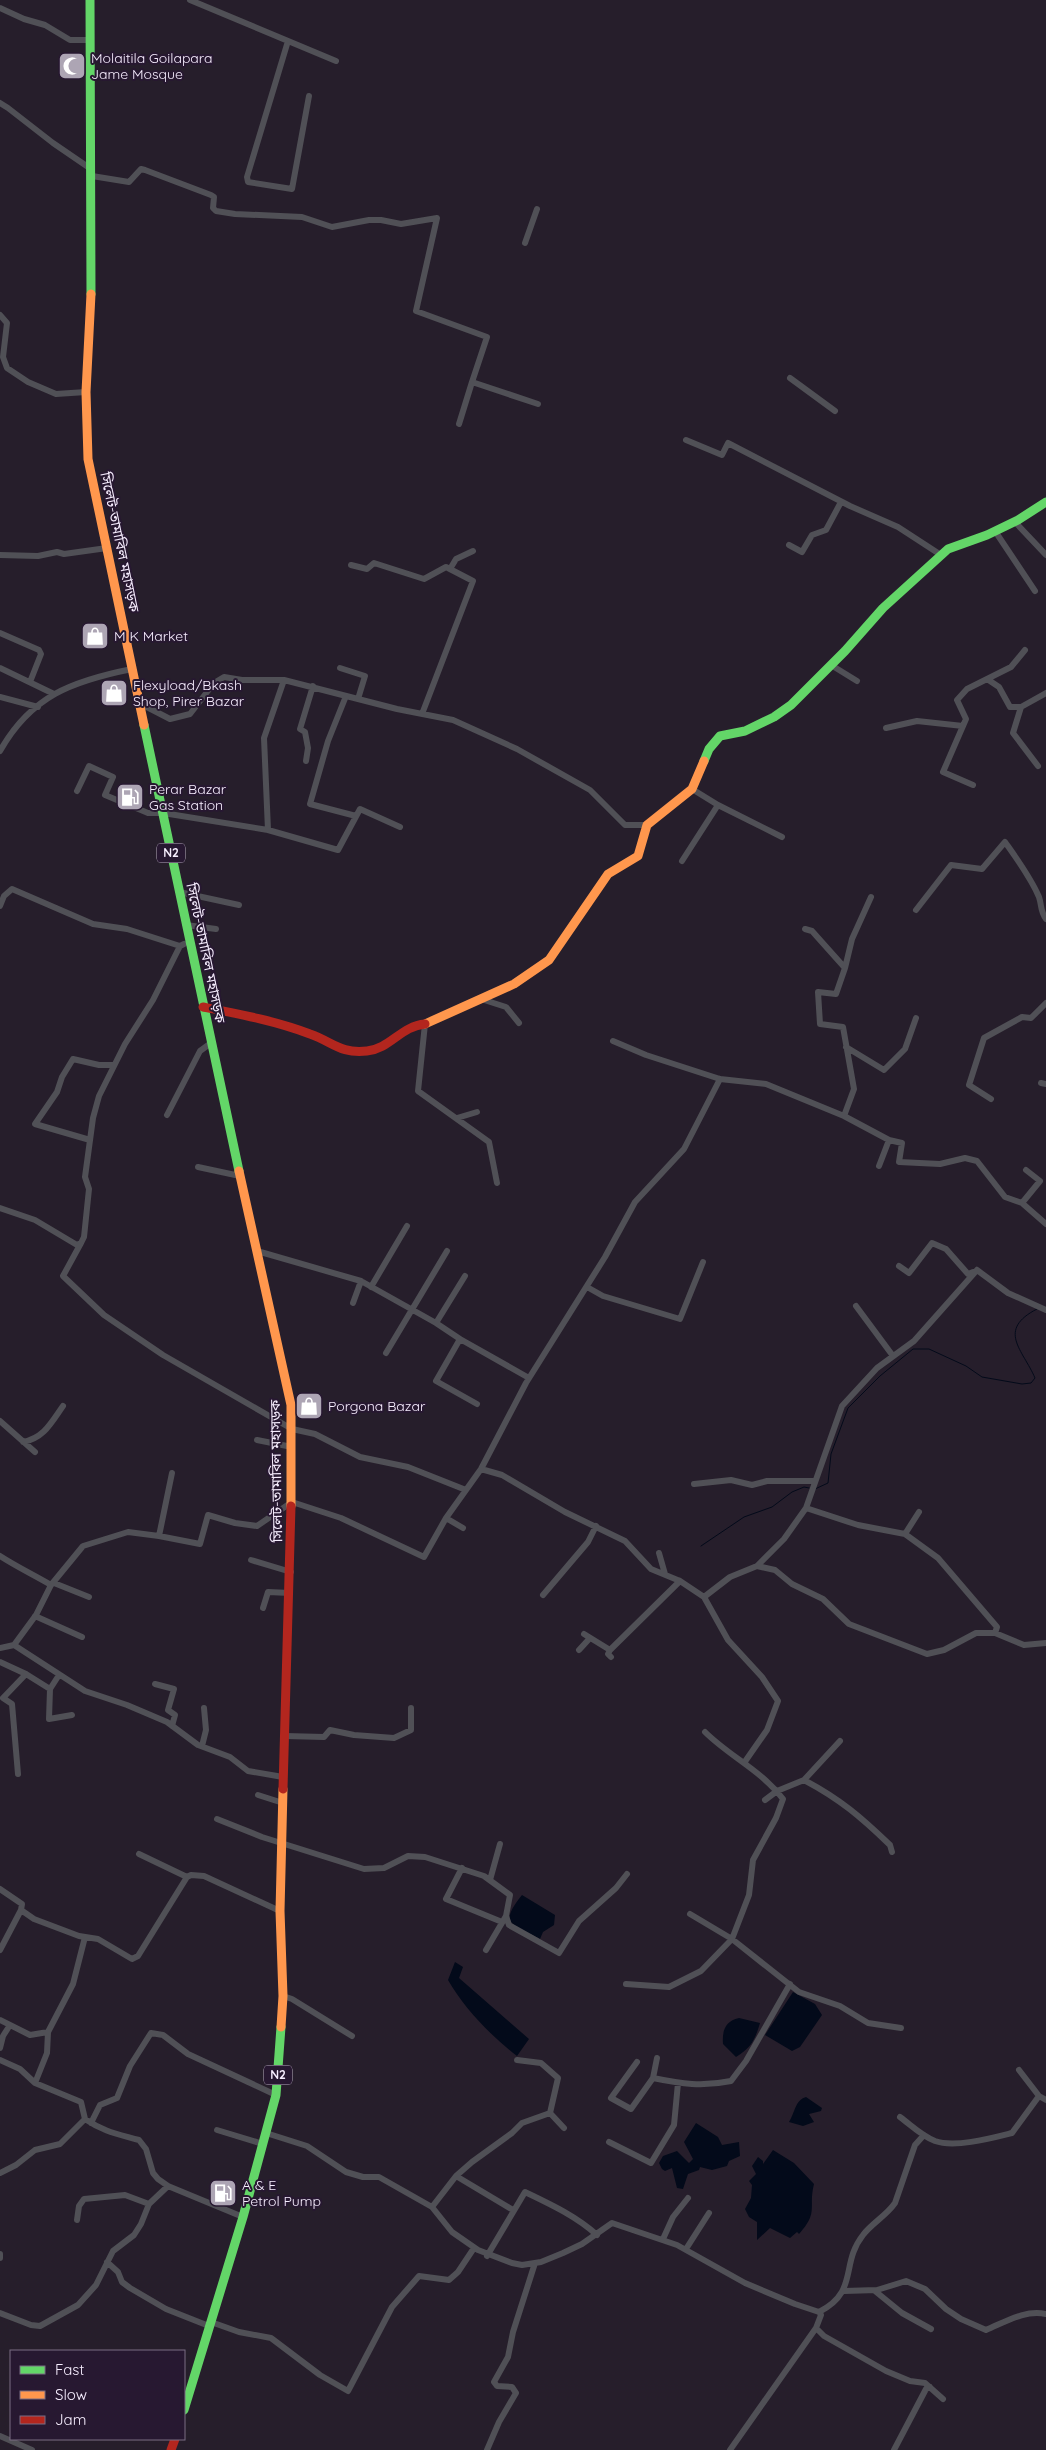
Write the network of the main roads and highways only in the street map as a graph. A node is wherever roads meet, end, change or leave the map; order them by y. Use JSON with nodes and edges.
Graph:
{"nodes":[{"id":1,"x":90,"y":0,"type":"edge"},
{"id":2,"x":1046,"y":502,"type":"edge"},
{"id":3,"x":203,"y":1007,"type":"junction"},
{"id":4,"x":185,"y":2407,"type":"edge"}],
"edges":[{"from":1,"to":3,"type":"main road","name":"সিলেট-তামাবিল মহাসড়ক","number":"N2"},
{"from":2,"to":3,"type":"main road"},
{"from":3,"to":4,"type":"main road","name":"সিলেট-তামাবিল মহাসড়ক","number":"N2"}]}
